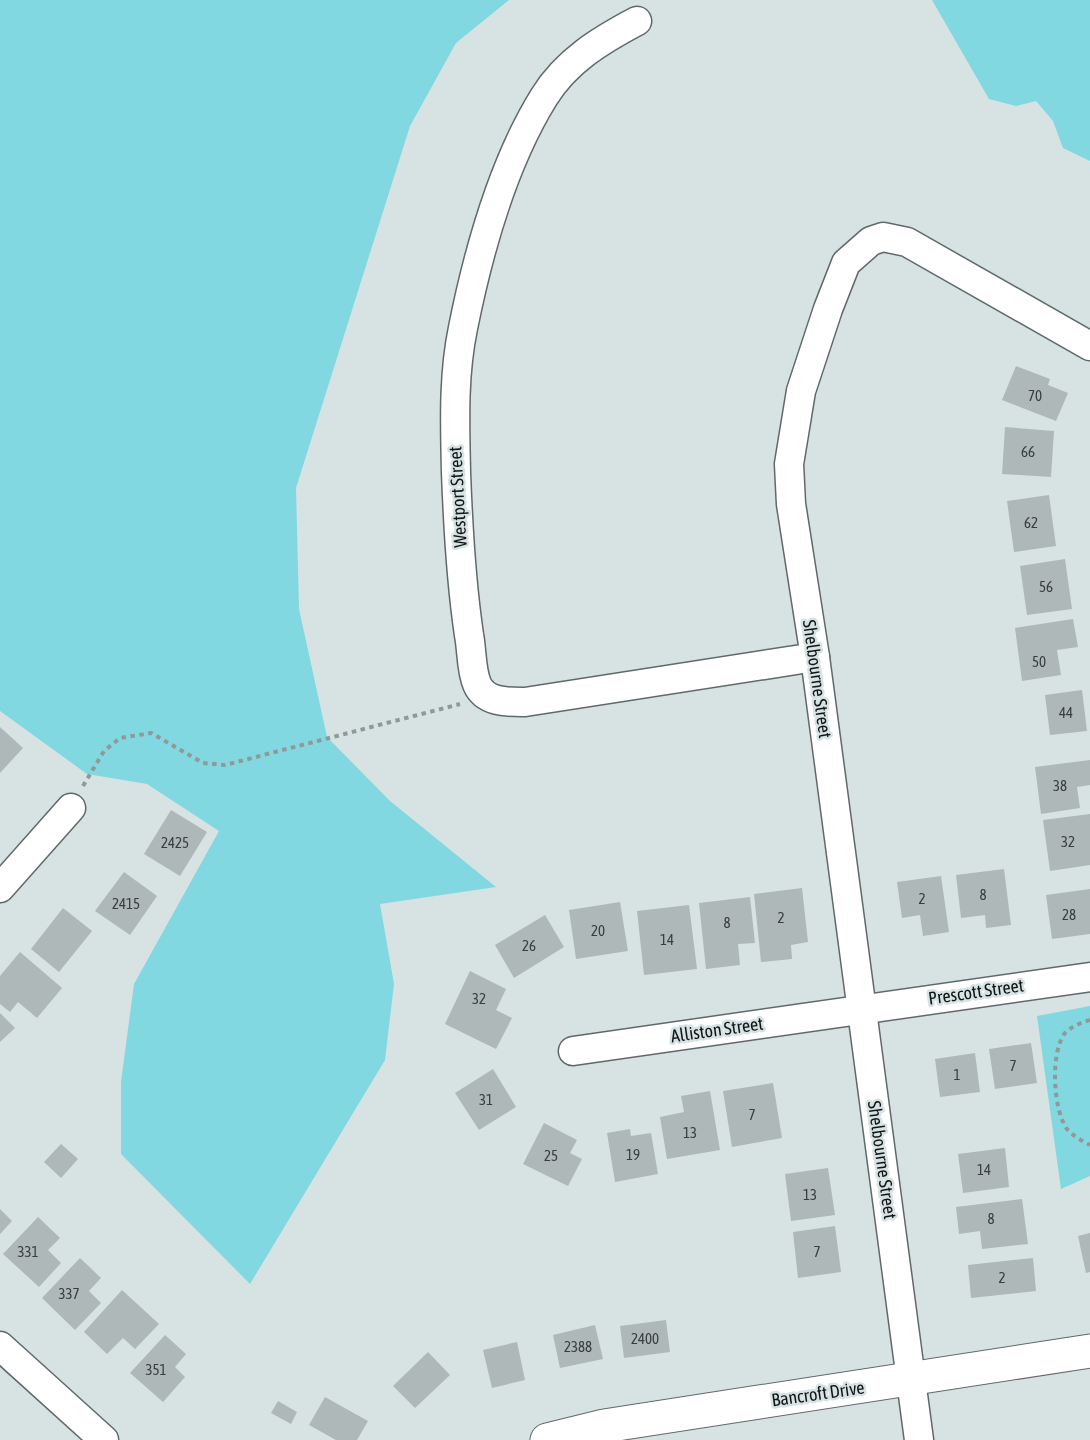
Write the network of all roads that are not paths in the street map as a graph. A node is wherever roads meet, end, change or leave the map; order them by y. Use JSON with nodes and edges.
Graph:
{"nodes":[{"id":1,"x":637,"y":21,"type":"dead end"},
{"id":2,"x":1090,"y":346,"type":"edge"},
{"id":3,"x":815,"y":657,"type":"junction"},
{"id":4,"x":71,"y":808,"type":"road end"},
{"id":5,"x":0,"y":888,"type":"edge"},
{"id":6,"x":1090,"y":977,"type":"edge"},
{"id":7,"x":862,"y":1008,"type":"junction"},
{"id":8,"x":573,"y":1051,"type":"dead end"},
{"id":9,"x":0,"y":1346,"type":"edge"},
{"id":10,"x":1090,"y":1351,"type":"edge"},
{"id":11,"x":911,"y":1380,"type":"junction"},
{"id":12,"x":104,"y":1440,"type":"edge"},
{"id":13,"x":548,"y":1440,"type":"edge"},
{"id":14,"x":919,"y":1440,"type":"edge"}],
"edges":[{"from":1,"to":3,"type":"street","name":"Westport Street"},
{"from":2,"to":3,"type":"street","name":"Shelbourne Street"},
{"from":3,"to":7,"type":"street","name":"Shelbourne Street"},
{"from":4,"to":5,"type":"street"},
{"from":6,"to":7,"type":"street","name":"Prescott Street"},
{"from":7,"to":8,"type":"street","name":"Alliston Street"},
{"from":7,"to":11,"type":"street","name":"Shelbourne Street"},
{"from":9,"to":12,"type":"street"},
{"from":10,"to":11,"type":"main road","name":"Bancroft Drive"},
{"from":11,"to":13,"type":"main road","name":"Bancroft Drive"},
{"from":11,"to":14,"type":"street","name":"Shelbourne Street"}]}
